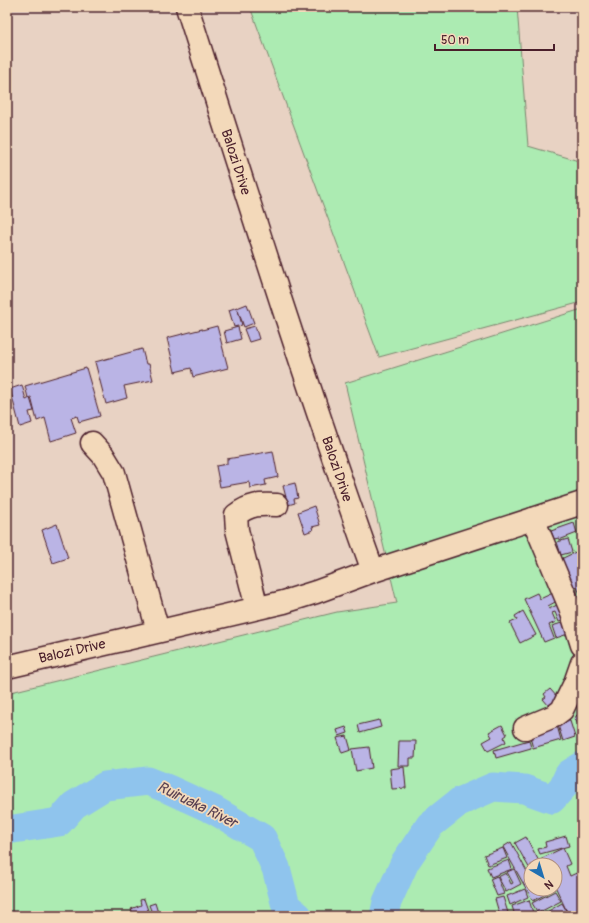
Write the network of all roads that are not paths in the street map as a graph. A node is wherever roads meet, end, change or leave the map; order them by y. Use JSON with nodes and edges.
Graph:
{"nodes":[{"id":1,"x":187,"y":7,"type":"edge"},
{"id":2,"x":92,"y":443,"type":"dead end"},
{"id":3,"x":582,"y":503,"type":"edge"},
{"id":4,"x":277,"y":505,"type":"dead end"},
{"id":5,"x":533,"y":519,"type":"junction"},
{"id":6,"x":373,"y":571,"type":"junction"},
{"id":7,"x":257,"y":608,"type":"junction"},
{"id":8,"x":158,"y":631,"type":"junction"},
{"id":9,"x":582,"y":645,"type":"edge"},
{"id":10,"x":582,"y":663,"type":"edge"},
{"id":11,"x":7,"y":667,"type":"edge"},
{"id":12,"x":525,"y":728,"type":"dead end"}],
"edges":[{"from":1,"to":6,"type":"street","name":"Balozi Drive"},
{"from":2,"to":8,"type":"street"},
{"from":3,"to":5,"type":"street"},
{"from":4,"to":7,"type":"street"},
{"from":5,"to":6,"type":"street"},
{"from":5,"to":9,"type":"street"},
{"from":6,"to":7,"type":"street","name":"Balozi Drive"},
{"from":7,"to":8,"type":"street","name":"Balozi Drive"},
{"from":8,"to":11,"type":"street","name":"Balozi Drive"},
{"from":10,"to":12,"type":"street"}]}
